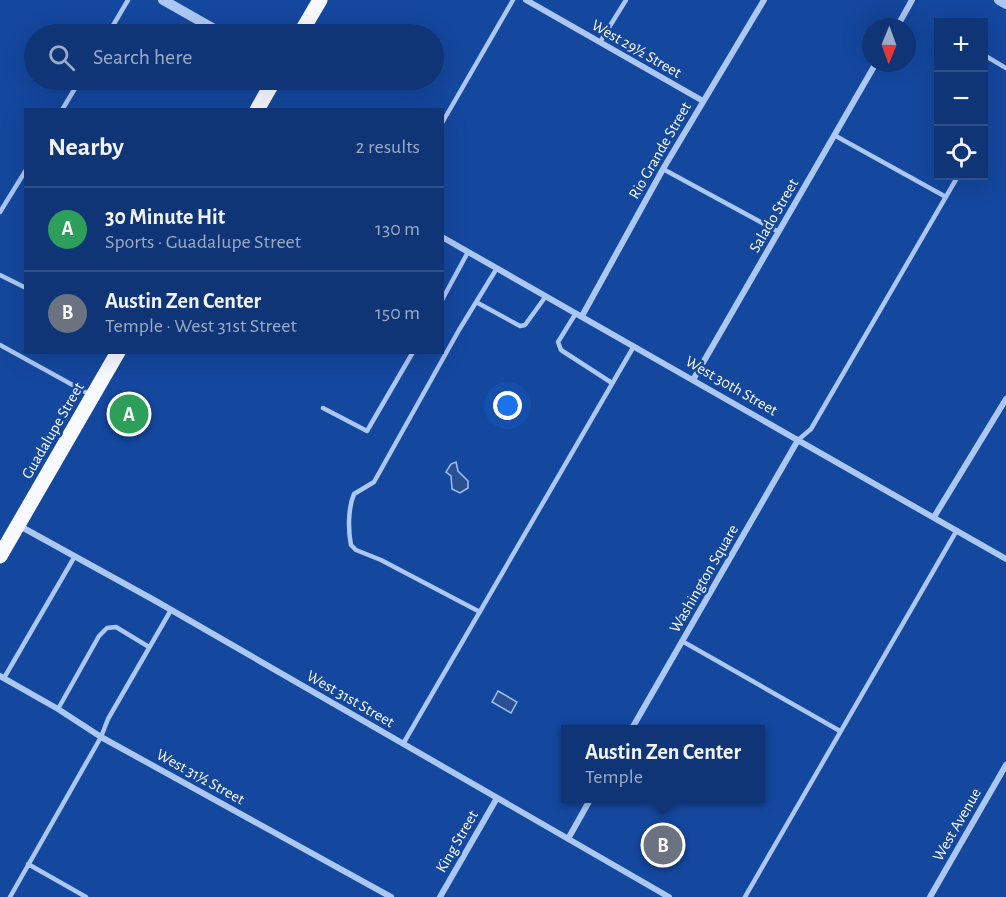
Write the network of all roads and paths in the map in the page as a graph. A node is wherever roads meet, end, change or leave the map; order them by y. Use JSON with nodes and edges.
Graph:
{"nodes":[{"id":1,"x":128,"y":0,"type":"edge"},
{"id":2,"x":163,"y":0,"type":"edge"},
{"id":3,"x":320,"y":0,"type":"edge"},
{"id":4,"x":513,"y":0,"type":"edge"},
{"id":5,"x":526,"y":0,"type":"edge"},
{"id":6,"x":626,"y":0,"type":"edge"},
{"id":7,"x":764,"y":0,"type":"edge"},
{"id":8,"x":912,"y":0,"type":"edge"},
{"id":9,"x":999,"y":0,"type":"edge"},
{"id":10,"x":1006,"y":4,"type":"edge"},
{"id":11,"x":902,"y":18,"type":"edge"},
{"id":12,"x":114,"y":24,"type":"edge"},
{"id":13,"x":205,"y":24,"type":"edge"},
{"id":14,"x":306,"y":24,"type":"edge"},
{"id":15,"x":600,"y":42,"type":"junction"},
{"id":16,"x":988,"y":57,"type":"edge"},
{"id":17,"x":1006,"y":68,"type":"edge"},
{"id":18,"x":871,"y":72,"type":"edge"},
{"id":19,"x":74,"y":90,"type":"edge"},
{"id":20,"x":268,"y":90,"type":"edge"},
{"id":21,"x":703,"y":101,"type":"junction"},
{"id":22,"x":63,"y":108,"type":"edge"},
{"id":23,"x":258,"y":108,"type":"edge"},
{"id":24,"x":444,"y":120,"type":"edge"},
{"id":25,"x":834,"y":135,"type":"junction"},
{"id":26,"x":663,"y":169,"type":"junction"},
{"id":27,"x":24,"y":173,"type":"edge"},
{"id":28,"x":956,"y":180,"type":"edge"},
{"id":29,"x":946,"y":197,"type":"junction"},
{"id":30,"x":0,"y":213,"type":"edge"},
{"id":31,"x":779,"y":232,"type":"junction"},
{"id":32,"x":444,"y":238,"type":"edge"},
{"id":33,"x":468,"y":252,"type":"junction"},
{"id":34,"x":498,"y":268,"type":"junction"},
{"id":35,"x":0,"y":274,"type":"edge"},
{"id":36,"x":24,"y":287,"type":"edge"},
{"id":37,"x":444,"y":296,"type":"edge"},
{"id":38,"x":546,"y":296,"type":"junction"},
{"id":39,"x":476,"y":302,"type":"junction"},
{"id":40,"x":576,"y":313,"type":"junction"},
{"id":41,"x":582,"y":316,"type":"junction"},
{"id":42,"x":0,"y":345,"type":"edge"},
{"id":43,"x":634,"y":346,"type":"junction"},
{"id":44,"x":117,"y":354,"type":"edge"},
{"id":45,"x":412,"y":354,"type":"edge"},
{"id":46,"x":693,"y":380,"type":"junction"},
{"id":47,"x":612,"y":382,"type":"junction"},
{"id":48,"x":93,"y":396,"type":"junction"},
{"id":49,"x":1006,"y":399,"type":"edge"},
{"id":50,"x":323,"y":408,"type":"dead end"},
{"id":51,"x":798,"y":440,"type":"junction"},
{"id":52,"x":934,"y":517,"type":"junction"},
{"id":53,"x":18,"y":525,"type":"junction"},
{"id":54,"x":957,"y":530,"type":"junction"},
{"id":55,"x":2,"y":546,"type":"edge"},
{"id":56,"x":75,"y":556,"type":"junction"},
{"id":57,"x":1006,"y":559,"type":"edge"},
{"id":58,"x":171,"y":610,"type":"junction"},
{"id":59,"x":480,"y":612,"type":"junction"},
{"id":60,"x":682,"y":641,"type":"junction"},
{"id":61,"x":149,"y":647,"type":"junction"},
{"id":62,"x":2,"y":677,"type":"edge"},
{"id":63,"x":58,"y":709,"type":"junction"},
{"id":64,"x":633,"y":725,"type":"edge"},
{"id":65,"x":840,"y":731,"type":"junction"},
{"id":66,"x":101,"y":737,"type":"junction"},
{"id":67,"x":403,"y":744,"type":"junction"},
{"id":68,"x":1006,"y":765,"type":"edge"},
{"id":69,"x":497,"y":798,"type":"junction"},
{"id":70,"x":588,"y":803,"type":"edge"},
{"id":71,"x":568,"y":838,"type":"junction"},
{"id":72,"x":28,"y":864,"type":"junction"},
{"id":73,"x":10,"y":897,"type":"edge"},
{"id":74,"x":86,"y":897,"type":"edge"},
{"id":75,"x":391,"y":897,"type":"edge"},
{"id":76,"x":440,"y":897,"type":"edge"},
{"id":77,"x":669,"y":897,"type":"edge"},
{"id":78,"x":745,"y":897,"type":"edge"},
{"id":79,"x":930,"y":897,"type":"edge"}],
"edges":[{"from":1,"to":12,"type":"lane"},
{"from":2,"to":13,"type":"street"},
{"from":3,"to":14,"type":"main road"},
{"from":4,"to":24,"type":"lane"},
{"from":5,"to":15,"type":"street","name":"West 29½ Street"},
{"from":6,"to":15,"type":"lane"},
{"from":7,"to":21,"type":"street","name":"Rio Grande Street"},
{"from":8,"to":11,"type":"street"},
{"from":9,"to":10,"type":"street"},
{"from":15,"to":21,"type":"street","name":"West 29½ Street"},
{"from":16,"to":17,"type":"lane"},
{"from":18,"to":25,"type":"street","name":"Salado Street"},
{"from":19,"to":22,"type":"lane"},
{"from":20,"to":23,"type":"main road"},
{"from":21,"to":26,"type":"street","name":"Rio Grande Street"},
{"from":25,"to":29,"type":"lane"},
{"from":25,"to":31,"type":"street","name":"Salado Street"},
{"from":26,"to":31,"type":"lane"},
{"from":26,"to":41,"type":"street","name":"Rio Grande Street"},
{"from":27,"to":30,"type":"lane"},
{"from":28,"to":29,"type":"lane"},
{"from":29,"to":51,"type":"lane"},
{"from":31,"to":46,"type":"street","name":"Salado Street"},
{"from":32,"to":33,"type":"street","name":"West 30th Street"},
{"from":33,"to":34,"type":"street","name":"West 30th Street"},
{"from":33,"to":37,"type":"lane"},
{"from":34,"to":38,"type":"street","name":"West 30th Street"},
{"from":34,"to":39,"type":"lane"},
{"from":35,"to":36,"type":"lane"},
{"from":38,"to":39,"type":"lane"},
{"from":38,"to":40,"type":"street","name":"West 30th Street"},
{"from":39,"to":59,"type":"lane"},
{"from":40,"to":41,"type":"street","name":"West 30th Street"},
{"from":40,"to":47,"type":"lane"},
{"from":41,"to":43,"type":"street","name":"West 30th Street"},
{"from":42,"to":48,"type":"lane"},
{"from":43,"to":46,"type":"street","name":"West 30th Street"},
{"from":43,"to":47,"type":"lane"},
{"from":44,"to":48,"type":"main road","name":"Guadalupe Street"},
{"from":45,"to":50,"type":"lane"},
{"from":46,"to":51,"type":"street","name":"West 30th Street"},
{"from":47,"to":59,"type":"lane"},
{"from":48,"to":53,"type":"main road","name":"Guadalupe Street"},
{"from":49,"to":52,"type":"street"},
{"from":51,"to":52,"type":"street","name":"West 30th Street"},
{"from":51,"to":60,"type":"street","name":"Washington Square"},
{"from":52,"to":54,"type":"street","name":"West 30th Street"},
{"from":53,"to":55,"type":"main road","name":"Guadalupe Street"},
{"from":53,"to":56,"type":"street","name":"West 31st Street"},
{"from":54,"to":57,"type":"street","name":"West 30th Street"},
{"from":54,"to":65,"type":"lane"},
{"from":56,"to":58,"type":"street","name":"West 31st Street"},
{"from":56,"to":62,"type":"lane"},
{"from":58,"to":61,"type":"lane"},
{"from":58,"to":67,"type":"street","name":"West 31st Street"},
{"from":59,"to":67,"type":"lane"},
{"from":60,"to":64,"type":"street","name":"Washington Square"},
{"from":60,"to":65,"type":"lane"},
{"from":61,"to":63,"type":"lane"},
{"from":61,"to":66,"type":"lane"},
{"from":62,"to":63,"type":"street","name":"West 31½ Street"},
{"from":63,"to":66,"type":"street","name":"West 31½ Street"},
{"from":65,"to":78,"type":"lane"},
{"from":66,"to":72,"type":"lane"},
{"from":66,"to":75,"type":"street","name":"West 31½ Street"},
{"from":67,"to":69,"type":"street","name":"West 31st Street"},
{"from":68,"to":79,"type":"street","name":"West Avenue"},
{"from":69,"to":71,"type":"street","name":"West 31st Street"},
{"from":69,"to":76,"type":"street","name":"King Street"},
{"from":70,"to":71,"type":"street"},
{"from":71,"to":77,"type":"street","name":"West 31st Street"},
{"from":72,"to":73,"type":"lane"},
{"from":72,"to":74,"type":"lane"}]}
